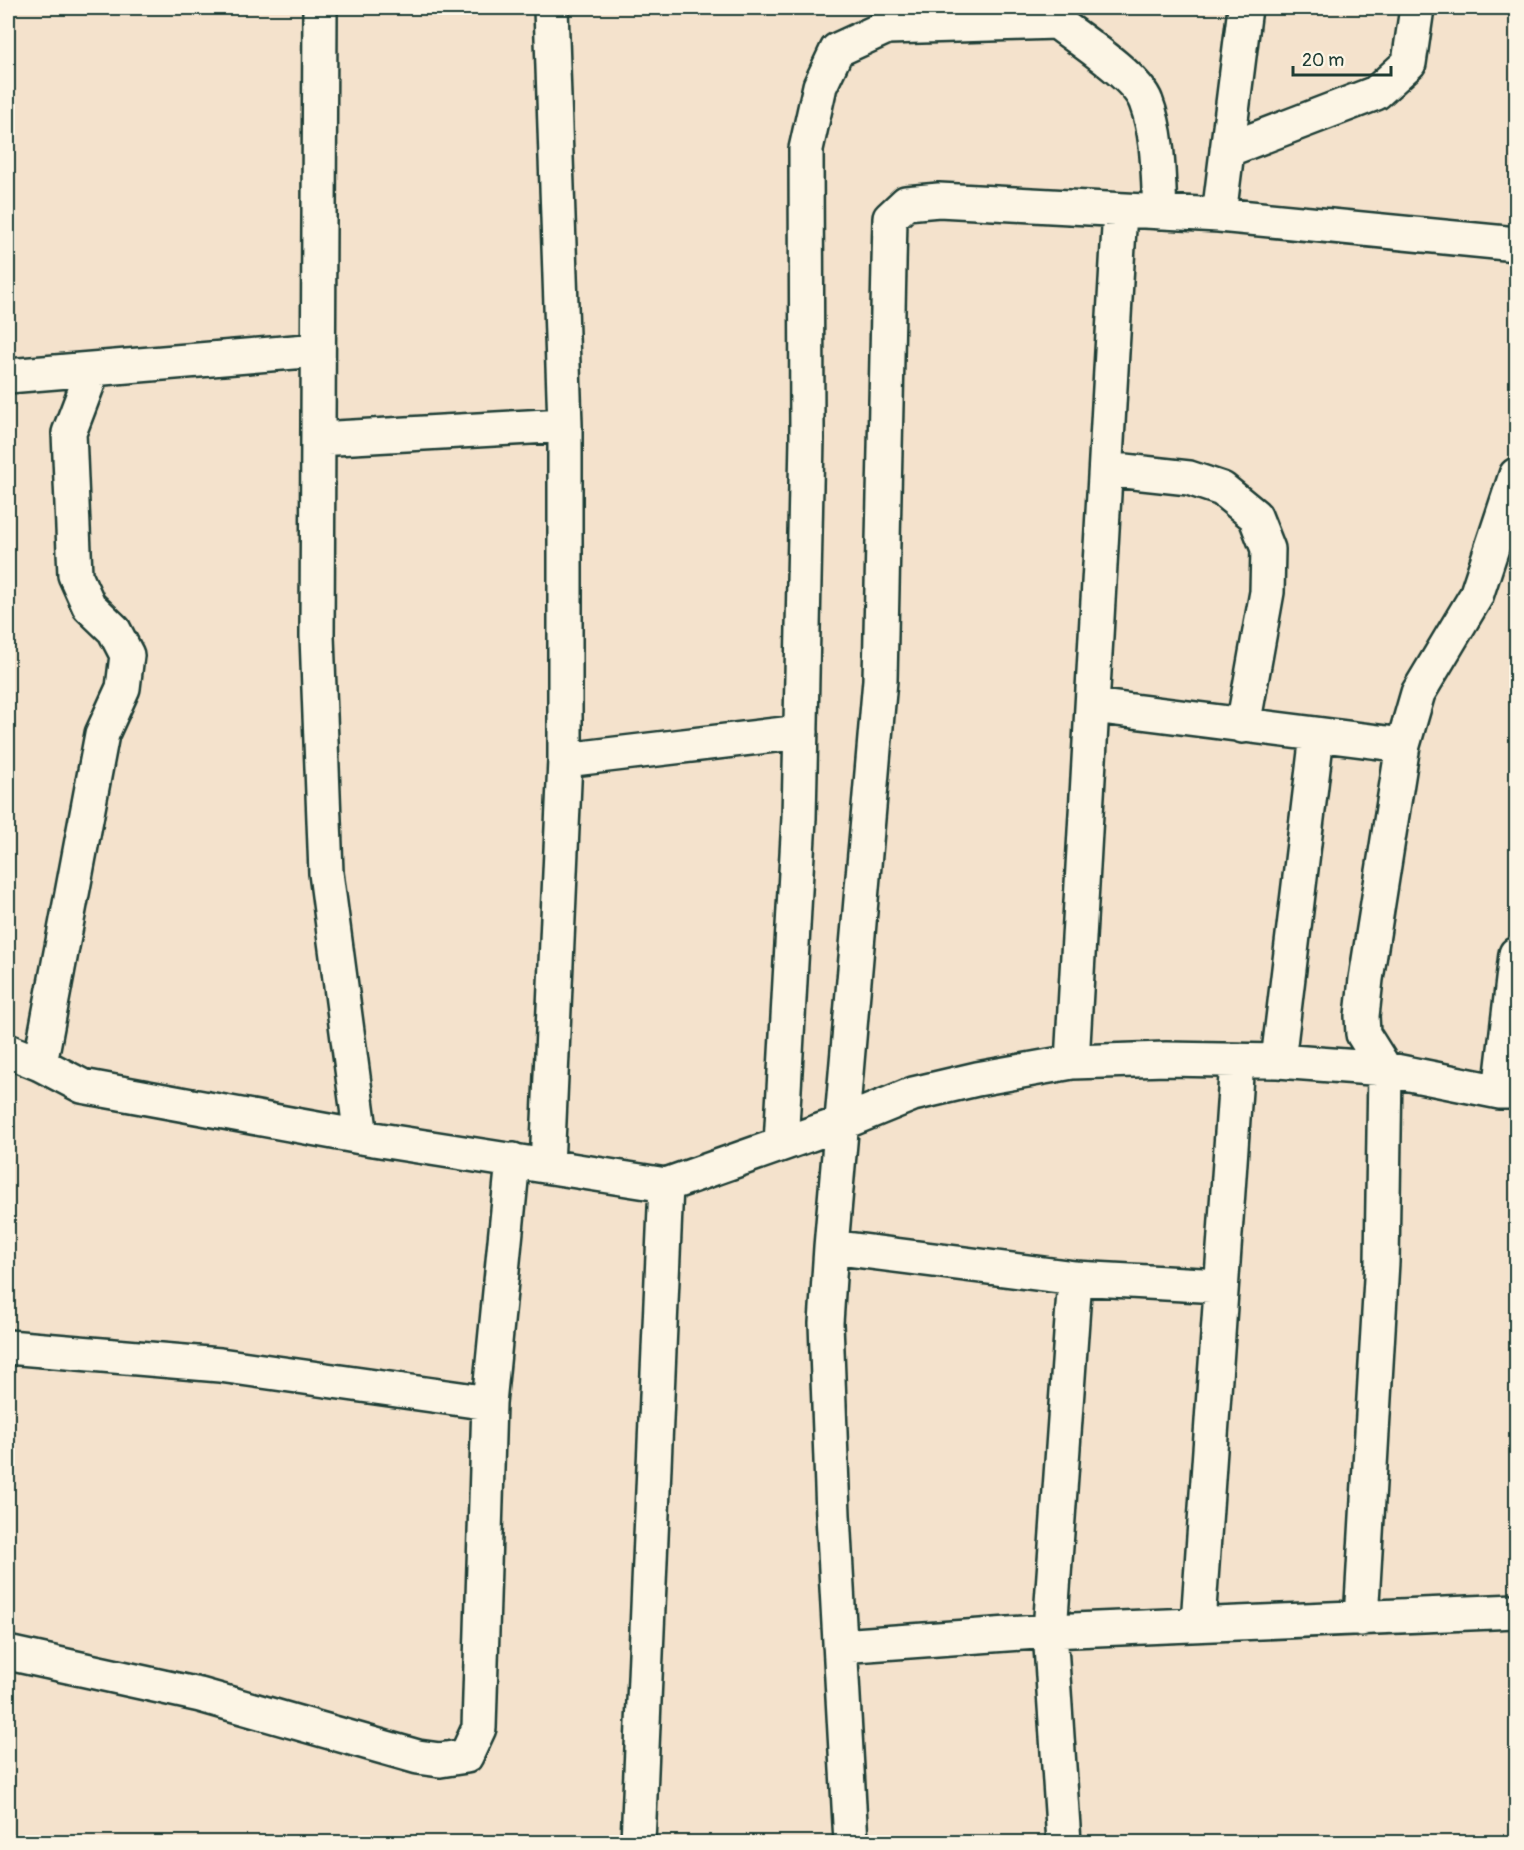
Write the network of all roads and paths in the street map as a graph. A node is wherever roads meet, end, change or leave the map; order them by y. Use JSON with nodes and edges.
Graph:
{"nodes":[{"id":1,"x":320,"y":8,"type":"edge"},
{"id":2,"x":551,"y":8,"type":"edge"},
{"id":3,"x":1245,"y":8,"type":"edge"},
{"id":4,"x":1417,"y":8,"type":"edge"},
{"id":5,"x":1047,"y":15,"type":"edge"},
{"id":6,"x":1227,"y":150,"type":"junction"},
{"id":7,"x":1120,"y":210,"type":"junction"},
{"id":8,"x":1160,"y":212,"type":"junction"},
{"id":9,"x":1219,"y":215,"type":"junction"},
{"id":10,"x":1516,"y":244,"type":"edge"},
{"id":11,"x":318,"y":350,"type":"junction"},
{"id":12,"x":93,"y":370,"type":"junction"},
{"id":13,"x":8,"y":376,"type":"edge"},
{"id":14,"x":565,"y":425,"type":"junction"},
{"id":15,"x":318,"y":439,"type":"junction"},
{"id":16,"x":1106,"y":469,"type":"junction"},
{"id":17,"x":1516,"y":476,"type":"edge"},
{"id":18,"x":1093,"y":706,"type":"junction"},
{"id":19,"x":1243,"y":726,"type":"junction"},
{"id":20,"x":801,"y":732,"type":"junction"},
{"id":21,"x":1317,"y":735,"type":"junction"},
{"id":22,"x":1403,"y":745,"type":"junction"},
{"id":23,"x":565,"y":760,"type":"junction"},
{"id":24,"x":1516,"y":954,"type":"edge"},
{"id":25,"x":8,"y":1051,"type":"edge"},
{"id":26,"x":1072,"y":1062,"type":"junction"},
{"id":27,"x":1237,"y":1062,"type":"junction"},
{"id":28,"x":1278,"y":1062,"type":"junction"},
{"id":29,"x":40,"y":1064,"type":"junction"},
{"id":30,"x":1385,"y":1069,"type":"junction"},
{"id":31,"x":1508,"y":1092,"type":"edge"},
{"id":32,"x":842,"y":1123,"type":"junction"},
{"id":33,"x":361,"y":1137,"type":"junction"},
{"id":34,"x":781,"y":1144,"type":"junction"},
{"id":35,"x":513,"y":1160,"type":"junction"},
{"id":36,"x":547,"y":1166,"type":"junction"},
{"id":37,"x":666,"y":1185,"type":"junction"},
{"id":38,"x":831,"y":1246,"type":"junction"},
{"id":39,"x":1076,"y":1278,"type":"junction"},
{"id":40,"x":1220,"y":1286,"type":"junction"},
{"id":41,"x":8,"y":1347,"type":"edge"},
{"id":42,"x":489,"y":1403,"type":"junction"},
{"id":43,"x":1516,"y":1611,"type":"edge"},
{"id":44,"x":1361,"y":1619,"type":"junction"},
{"id":45,"x":1197,"y":1623,"type":"junction"},
{"id":46,"x":1050,"y":1631,"type":"junction"},
{"id":47,"x":840,"y":1646,"type":"junction"},
{"id":48,"x":8,"y":1653,"type":"edge"},
{"id":49,"x":638,"y":1842,"type":"edge"},
{"id":50,"x":851,"y":1842,"type":"edge"},
{"id":51,"x":1064,"y":1842,"type":"edge"}],
"edges":[{"from":1,"to":11,"type":"street"},
{"from":2,"to":14,"type":"street"},
{"from":3,"to":6,"type":"street"},
{"from":4,"to":6,"type":"street"},
{"from":5,"to":8,"type":"street"},
{"from":5,"to":20,"type":"street"},
{"from":6,"to":9,"type":"street"},
{"from":7,"to":8,"type":"street"},
{"from":7,"to":16,"type":"street"},
{"from":7,"to":32,"type":"street"},
{"from":8,"to":9,"type":"street"},
{"from":9,"to":10,"type":"street"},
{"from":11,"to":12,"type":"street"},
{"from":11,"to":15,"type":"street"},
{"from":12,"to":13,"type":"street"},
{"from":12,"to":29,"type":"street"},
{"from":14,"to":15,"type":"street"},
{"from":14,"to":23,"type":"street"},
{"from":15,"to":33,"type":"street"},
{"from":16,"to":18,"type":"street"},
{"from":16,"to":19,"type":"street"},
{"from":17,"to":22,"type":"street"},
{"from":18,"to":19,"type":"street"},
{"from":18,"to":26,"type":"street"},
{"from":19,"to":21,"type":"street"},
{"from":20,"to":23,"type":"street"},
{"from":20,"to":34,"type":"street"},
{"from":21,"to":22,"type":"street"},
{"from":21,"to":28,"type":"street"},
{"from":22,"to":30,"type":"street"},
{"from":23,"to":36,"type":"street"},
{"from":24,"to":31,"type":"street"},
{"from":25,"to":29,"type":"street"},
{"from":26,"to":27,"type":"street"},
{"from":26,"to":32,"type":"street"},
{"from":27,"to":28,"type":"street"},
{"from":27,"to":40,"type":"street"},
{"from":28,"to":30,"type":"street"},
{"from":29,"to":33,"type":"street"},
{"from":30,"to":31,"type":"street"},
{"from":30,"to":44,"type":"street"},
{"from":32,"to":34,"type":"street"},
{"from":32,"to":38,"type":"street"},
{"from":33,"to":35,"type":"street"},
{"from":34,"to":37,"type":"street"},
{"from":35,"to":36,"type":"street"},
{"from":35,"to":42,"type":"street"},
{"from":36,"to":37,"type":"street"},
{"from":37,"to":49,"type":"street"},
{"from":38,"to":39,"type":"street"},
{"from":38,"to":47,"type":"street"},
{"from":39,"to":40,"type":"street"},
{"from":39,"to":46,"type":"street"},
{"from":40,"to":45,"type":"street"},
{"from":41,"to":42,"type":"street"},
{"from":42,"to":48,"type":"street"},
{"from":43,"to":44,"type":"street"},
{"from":44,"to":45,"type":"street"},
{"from":45,"to":46,"type":"street"},
{"from":46,"to":47,"type":"street"},
{"from":46,"to":51,"type":"street"},
{"from":47,"to":50,"type":"street"}]}
